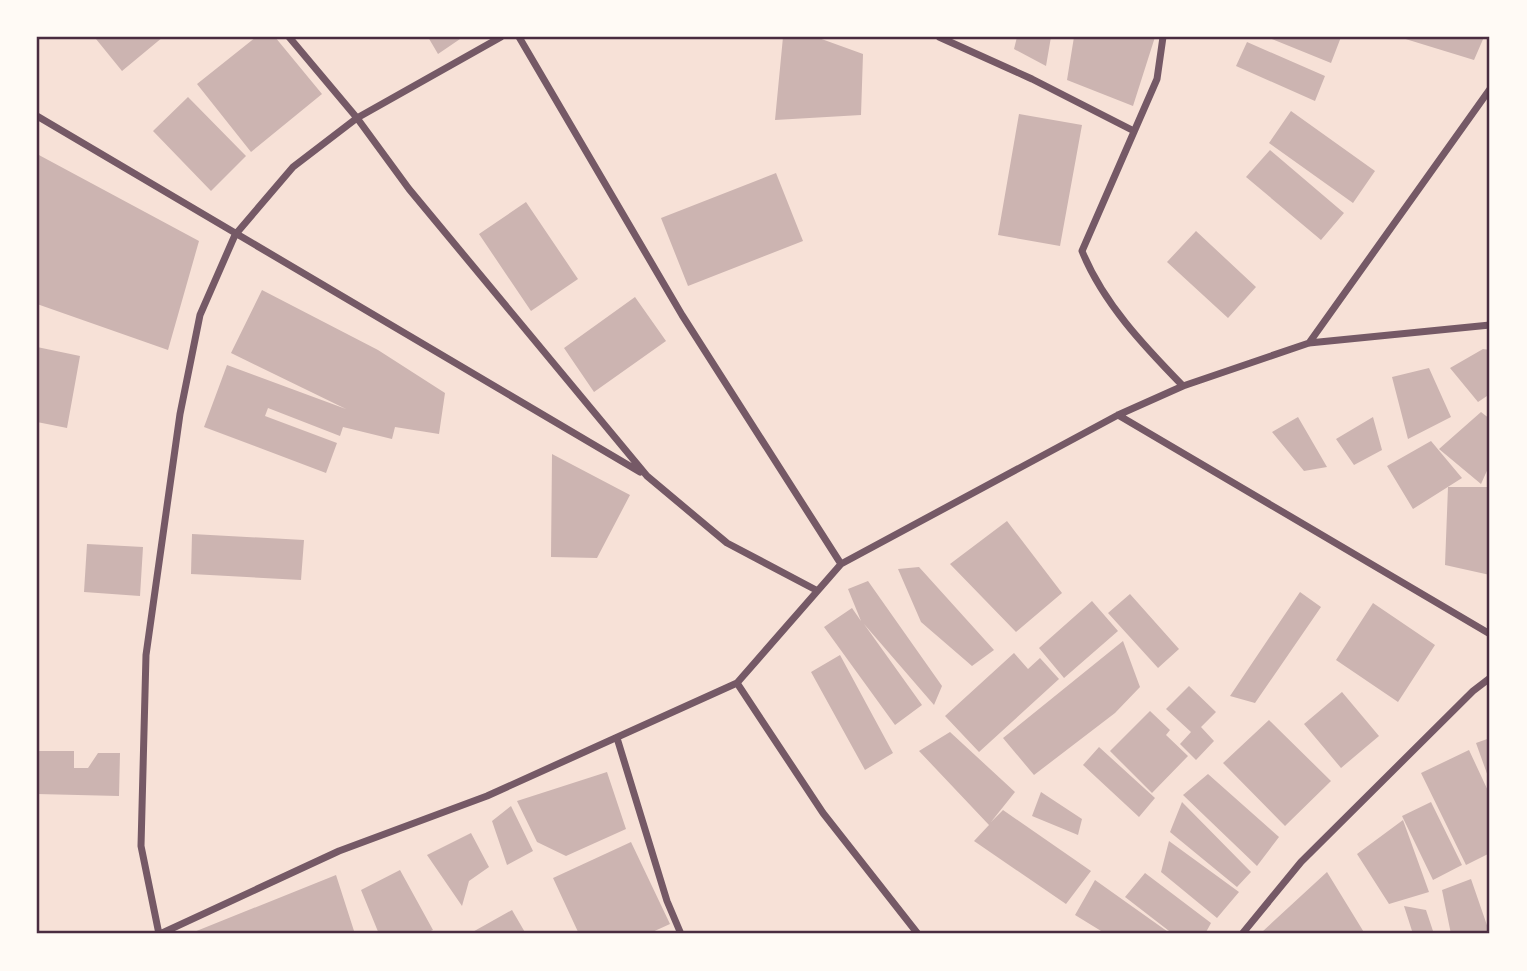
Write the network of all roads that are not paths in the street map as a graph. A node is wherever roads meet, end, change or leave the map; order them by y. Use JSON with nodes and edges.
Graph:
{"nodes":[{"id":1,"x":289,"y":37,"type":"edge"},
{"id":2,"x":501,"y":37,"type":"edge"},
{"id":3,"x":519,"y":37,"type":"edge"},
{"id":4,"x":939,"y":37,"type":"edge"},
{"id":5,"x":1163,"y":37,"type":"edge"},
{"id":6,"x":1490,"y":89,"type":"edge"},
{"id":7,"x":37,"y":116,"type":"edge"},
{"id":8,"x":357,"y":118,"type":"junction"},
{"id":9,"x":1132,"y":130,"type":"junction"},
{"id":10,"x":235,"y":235,"type":"junction"},
{"id":11,"x":1490,"y":326,"type":"edge"},
{"id":12,"x":1309,"y":344,"type":"junction"},
{"id":13,"x":1183,"y":386,"type":"junction"},
{"id":14,"x":1118,"y":415,"type":"junction"},
{"id":15,"x":647,"y":476,"type":"junction"},
{"id":16,"x":841,"y":564,"type":"junction"},
{"id":17,"x":816,"y":590,"type":"junction"},
{"id":18,"x":1490,"y":634,"type":"edge"},
{"id":19,"x":1490,"y":678,"type":"edge"},
{"id":20,"x":737,"y":683,"type":"junction"},
{"id":21,"x":617,"y":738,"type":"junction"},
{"id":22,"x":159,"y":934,"type":"edge"},
{"id":23,"x":681,"y":934,"type":"edge"},
{"id":24,"x":918,"y":934,"type":"edge"},
{"id":25,"x":1242,"y":934,"type":"edge"}],
"edges":[{"from":1,"to":8,"type":"street"},
{"from":2,"to":8,"type":"street"},
{"from":3,"to":16,"type":"street"},
{"from":4,"to":9,"type":"street"},
{"from":5,"to":9,"type":"street"},
{"from":6,"to":12,"type":"street"},
{"from":7,"to":10,"type":"street"},
{"from":8,"to":10,"type":"street"},
{"from":8,"to":15,"type":"street"},
{"from":9,"to":13,"type":"street"},
{"from":10,"to":15,"type":"street"},
{"from":10,"to":22,"type":"street"},
{"from":11,"to":12,"type":"street"},
{"from":12,"to":13,"type":"street"},
{"from":13,"to":14,"type":"street"},
{"from":14,"to":16,"type":"street"},
{"from":14,"to":18,"type":"street"},
{"from":15,"to":17,"type":"street"},
{"from":16,"to":17,"type":"street"},
{"from":17,"to":20,"type":"street"},
{"from":19,"to":25,"type":"street"},
{"from":20,"to":21,"type":"street"},
{"from":20,"to":24,"type":"street"},
{"from":21,"to":22,"type":"street"},
{"from":21,"to":23,"type":"street"}]}
